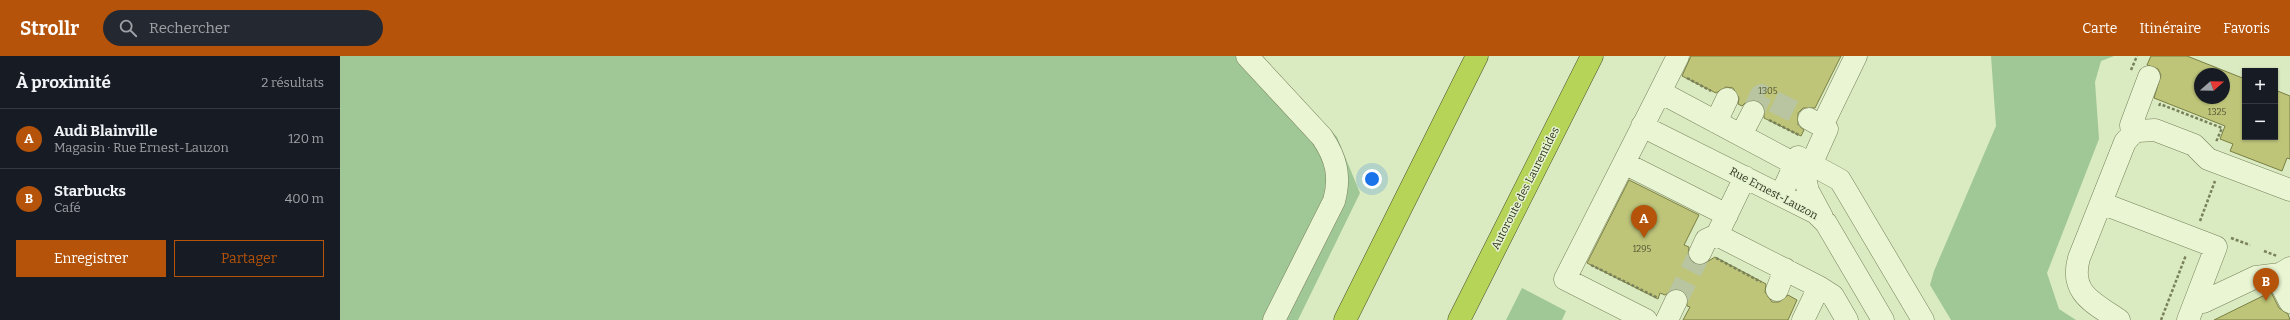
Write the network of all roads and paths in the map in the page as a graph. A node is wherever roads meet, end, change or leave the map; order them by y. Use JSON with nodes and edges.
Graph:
{"nodes":[{"id":1,"x":1248,"y":56,"type":"edge"},
{"id":2,"x":1476,"y":56,"type":"edge"},
{"id":3,"x":1592,"y":56,"type":"edge"},
{"id":4,"x":1678,"y":56,"type":"edge"},
{"id":5,"x":1856,"y":56,"type":"edge"},
{"id":6,"x":2149,"y":77,"type":"dead end"},
{"id":7,"x":1660,"y":92,"type":"junction"},
{"id":8,"x":1727,"y":98,"type":"dead end"},
{"id":9,"x":2158,"y":110,"type":"dead end"},
{"id":10,"x":1753,"y":112,"type":"tunnel mouth"},
{"id":11,"x":1716,"y":122,"type":"junction"},
{"id":12,"x":1642,"y":126,"type":"junction"},
{"id":13,"x":2132,"y":134,"type":"junction"},
{"id":14,"x":1741,"y":135,"type":"junction"},
{"id":15,"x":2213,"y":148,"type":"dead end"},
{"id":16,"x":1801,"y":161,"type":"junction"},
{"id":17,"x":1624,"y":163,"type":"junction"},
{"id":18,"x":1745,"y":177,"type":"junction"},
{"id":19,"x":2217,"y":177,"type":"dead end"},
{"id":20,"x":2290,"y":190,"type":"edge"},
{"id":21,"x":1781,"y":195,"type":"junction"},
{"id":22,"x":2101,"y":203,"type":"junction"},
{"id":23,"x":1727,"y":215,"type":"junction"},
{"id":24,"x":1826,"y":223,"type":"junction"},
{"id":25,"x":2198,"y":224,"type":"dead end"},
{"id":26,"x":1717,"y":235,"type":"junction"},
{"id":27,"x":2229,"y":237,"type":"dead end"},
{"id":28,"x":2250,"y":245,"type":"dead end"},
{"id":29,"x":1700,"y":253,"type":"tunnel mouth"},
{"id":30,"x":2187,"y":253,"type":"dead end"},
{"id":31,"x":1585,"y":262,"type":"dead end"},
{"id":32,"x":1785,"y":269,"type":"junction"},
{"id":33,"x":2283,"y":271,"type":"edge"},
{"id":34,"x":1819,"y":286,"type":"junction"},
{"id":35,"x":1777,"y":290,"type":"dead end"},
{"id":36,"x":1868,"y":294,"type":"junction"},
{"id":37,"x":1668,"y":297,"type":"joint"},
{"id":38,"x":2290,"y":302,"type":"edge"},
{"id":39,"x":2194,"y":313,"type":"edge"},
{"id":40,"x":1844,"y":315,"type":"edge"},
{"id":41,"x":1274,"y":320,"type":"edge"},
{"id":42,"x":1345,"y":320,"type":"edge"},
{"id":43,"x":1459,"y":320,"type":"edge"},
{"id":44,"x":1646,"y":320,"type":"edge"},
{"id":45,"x":1667,"y":320,"type":"edge"},
{"id":46,"x":1803,"y":320,"type":"edge"},
{"id":47,"x":1884,"y":320,"type":"edge"},
{"id":48,"x":1923,"y":320,"type":"edge"},
{"id":49,"x":2119,"y":320,"type":"edge"},
{"id":50,"x":2161,"y":320,"type":"edge"}],
"edges":[{"from":1,"to":41,"type":"street"},
{"from":2,"to":42,"type":"highway"},
{"from":3,"to":43,"type":"highway","name":"Autoroute des Laurentides"},
{"from":4,"to":7,"type":"street"},
{"from":5,"to":16,"type":"street"},
{"from":6,"to":13,"type":"street"},
{"from":7,"to":11,"type":"street"},
{"from":7,"to":12,"type":"street"},
{"from":8,"to":11,"type":"street"},
{"from":9,"to":15,"type":"path"},
{"from":10,"to":14,"type":"street"},
{"from":11,"to":14,"type":"street"},
{"from":12,"to":17,"type":"street"},
{"from":12,"to":18,"type":"street","name":"Rue Ernest-Lauzon"},
{"from":13,"to":20,"type":"street"},
{"from":13,"to":22,"type":"street"},
{"from":14,"to":16,"type":"street"},
{"from":16,"to":21,"type":"street"},
{"from":16,"to":24,"type":"street"},
{"from":16,"to":48,"type":"street"},
{"from":17,"to":23,"type":"street"},
{"from":17,"to":44,"type":"street"},
{"from":18,"to":21,"type":"street","name":"Rue Ernest-Lauzon"},
{"from":18,"to":23,"type":"street"},
{"from":19,"to":25,"type":"path"},
{"from":21,"to":24,"type":"street","name":"Rue Ernest-Lauzon"},
{"from":22,"to":39,"type":"street"},
{"from":22,"to":49,"type":"street"},
{"from":23,"to":26,"type":"street"},
{"from":24,"to":36,"type":"street","name":"Rue Ernest-Lauzon"},
{"from":26,"to":29,"type":"street"},
{"from":26,"to":32,"type":"street"},
{"from":27,"to":28,"type":"path"},
{"from":30,"to":50,"type":"path"},
{"from":31,"to":37,"type":"path"},
{"from":32,"to":34,"type":"street"},
{"from":32,"to":35,"type":"street"},
{"from":33,"to":38,"type":"street"},
{"from":33,"to":39,"type":"street"},
{"from":34,"to":40,"type":"street"},
{"from":34,"to":46,"type":"street"},
{"from":36,"to":40,"type":"street"},
{"from":36,"to":47,"type":"street","name":"Rue Ernest-Lauzon"},
{"from":37,"to":45,"type":"street"}]}
